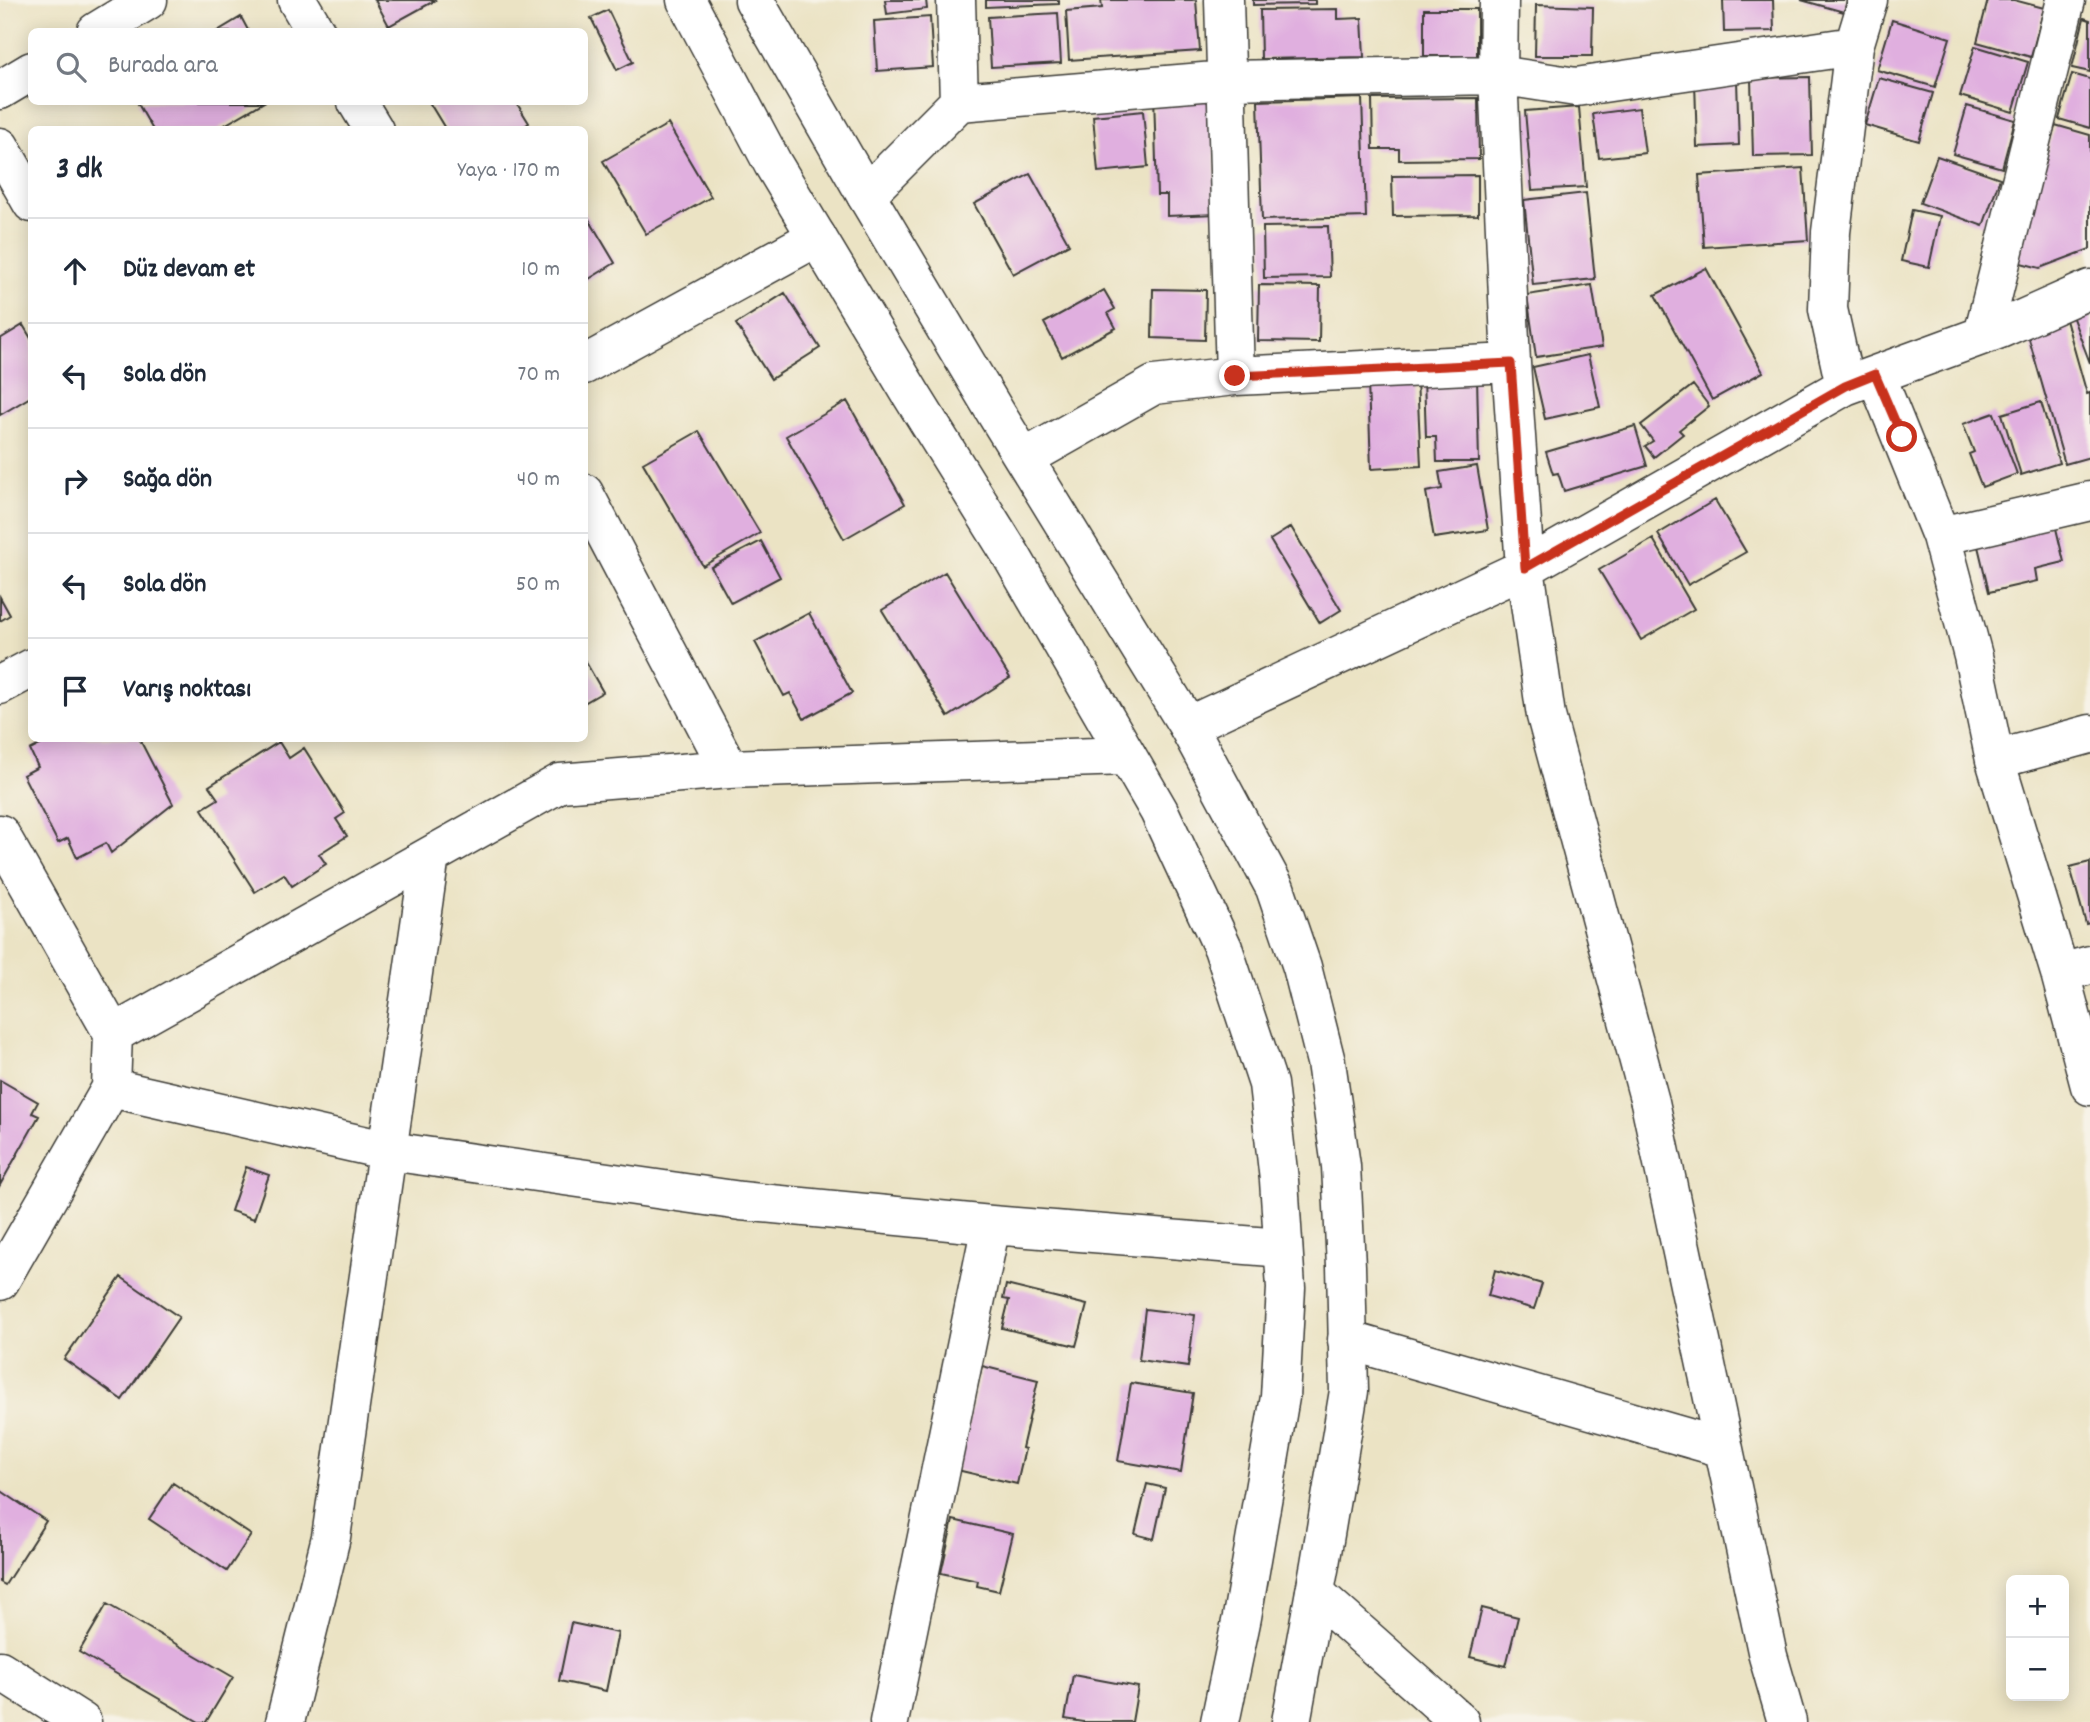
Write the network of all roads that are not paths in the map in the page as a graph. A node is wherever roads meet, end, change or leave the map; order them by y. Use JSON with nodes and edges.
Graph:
{"nodes":[{"id":1,"x":148,"y":0,"type":"edge"},
{"id":2,"x":297,"y":0,"type":"edge"},
{"id":3,"x":686,"y":0,"type":"edge"},
{"id":4,"x":754,"y":0,"type":"edge"},
{"id":5,"x":956,"y":0,"type":"edge"},
{"id":6,"x":1224,"y":0,"type":"edge"},
{"id":7,"x":1499,"y":0,"type":"edge"},
{"id":8,"x":1868,"y":0,"type":"edge"},
{"id":9,"x":2066,"y":0,"type":"edge"},
{"id":10,"x":102,"y":28,"type":"edge"},
{"id":11,"x":314,"y":28,"type":"edge"},
{"id":12,"x":1854,"y":46,"type":"junction"},
{"id":13,"x":28,"y":73,"type":"edge"},
{"id":14,"x":1498,"y":75,"type":"junction"},
{"id":15,"x":1227,"y":80,"type":"junction"},
{"id":16,"x":0,"y":90,"type":"edge"},
{"id":17,"x":960,"y":102,"type":"junction"},
{"id":18,"x":359,"y":105,"type":"edge"},
{"id":19,"x":372,"y":126,"type":"edge"},
{"id":20,"x":0,"y":147,"type":"edge"},
{"id":21,"x":866,"y":195,"type":"junction"},
{"id":22,"x":28,"y":196,"type":"edge"},
{"id":23,"x":817,"y":237,"type":"junction"},
{"id":24,"x":2090,"y":289,"type":"edge"},
{"id":25,"x":1983,"y":335,"type":"junction"},
{"id":26,"x":588,"y":363,"type":"edge"},
{"id":27,"x":1511,"y":363,"type":"junction"},
{"id":28,"x":1235,"y":376,"type":"junction"},
{"id":29,"x":1860,"y":380,"type":"junction"},
{"id":30,"x":1025,"y":457,"type":"junction"},
{"id":31,"x":588,"y":501,"type":"edge"},
{"id":32,"x":2090,"y":501,"type":"edge"},
{"id":33,"x":1941,"y":536,"type":"junction"},
{"id":34,"x":1525,"y":568,"type":"junction"},
{"id":35,"x":28,"y":670,"type":"edge"},
{"id":36,"x":0,"y":685,"type":"edge"},
{"id":37,"x":1188,"y":726,"type":"junction"},
{"id":38,"x":2090,"y":734,"type":"edge"},
{"id":39,"x":1127,"y":756,"type":"junction"},
{"id":40,"x":1995,"y":760,"type":"junction"},
{"id":41,"x":729,"y":769,"type":"junction"},
{"id":42,"x":0,"y":835,"type":"edge"},
{"id":43,"x":430,"y":856,"type":"junction"},
{"id":44,"x":2075,"y":969,"type":"edge"},
{"id":45,"x":113,"y":1034,"type":"junction"},
{"id":46,"x":2090,"y":1086,"type":"edge"},
{"id":47,"x":111,"y":1088,"type":"junction"},
{"id":48,"x":389,"y":1151,"type":"junction"},
{"id":49,"x":991,"y":1225,"type":"junction"},
{"id":50,"x":1283,"y":1248,"type":"junction"},
{"id":51,"x":0,"y":1281,"type":"edge"},
{"id":52,"x":1347,"y":1340,"type":"junction"},
{"id":53,"x":1723,"y":1448,"type":"junction"},
{"id":54,"x":1315,"y":1593,"type":"junction"},
{"id":55,"x":0,"y":1670,"type":"edge"},
{"id":56,"x":82,"y":1722,"type":"edge"},
{"id":57,"x":285,"y":1722,"type":"edge"},
{"id":58,"x":889,"y":1722,"type":"edge"},
{"id":59,"x":1220,"y":1722,"type":"edge"},
{"id":60,"x":1291,"y":1722,"type":"edge"},
{"id":61,"x":1460,"y":1722,"type":"edge"},
{"id":62,"x":1787,"y":1722,"type":"edge"}],
"edges":[{"from":1,"to":10,"type":"street"},
{"from":2,"to":11,"type":"street"},
{"from":3,"to":23,"type":"street"},
{"from":4,"to":21,"type":"street"},
{"from":5,"to":17,"type":"street"},
{"from":6,"to":15,"type":"street"},
{"from":7,"to":14,"type":"street"},
{"from":8,"to":12,"type":"street"},
{"from":9,"to":25,"type":"street"},
{"from":12,"to":14,"type":"street"},
{"from":12,"to":29,"type":"street"},
{"from":13,"to":16,"type":"street"},
{"from":14,"to":15,"type":"street"},
{"from":14,"to":27,"type":"street"},
{"from":15,"to":17,"type":"street"},
{"from":15,"to":28,"type":"street"},
{"from":17,"to":21,"type":"street"},
{"from":18,"to":19,"type":"street"},
{"from":20,"to":22,"type":"street"},
{"from":21,"to":30,"type":"street"},
{"from":23,"to":26,"type":"street"},
{"from":23,"to":39,"type":"street"},
{"from":24,"to":25,"type":"street"},
{"from":25,"to":29,"type":"street"},
{"from":27,"to":28,"type":"street"},
{"from":27,"to":34,"type":"street"},
{"from":28,"to":30,"type":"street"},
{"from":29,"to":33,"type":"street"},
{"from":29,"to":34,"type":"street"},
{"from":30,"to":37,"type":"street"},
{"from":31,"to":41,"type":"street"},
{"from":32,"to":33,"type":"street"},
{"from":33,"to":40,"type":"street"},
{"from":34,"to":37,"type":"street"},
{"from":34,"to":53,"type":"street"},
{"from":35,"to":36,"type":"street"},
{"from":37,"to":52,"type":"street"},
{"from":38,"to":40,"type":"street"},
{"from":39,"to":41,"type":"street"},
{"from":39,"to":50,"type":"street"},
{"from":40,"to":44,"type":"street"},
{"from":41,"to":43,"type":"street"},
{"from":42,"to":45,"type":"street"},
{"from":43,"to":45,"type":"street"},
{"from":43,"to":48,"type":"street"},
{"from":44,"to":46,"type":"street"},
{"from":45,"to":47,"type":"street"},
{"from":47,"to":48,"type":"street"},
{"from":47,"to":51,"type":"street"},
{"from":48,"to":49,"type":"street"},
{"from":48,"to":57,"type":"street"},
{"from":49,"to":50,"type":"street"},
{"from":49,"to":58,"type":"street"},
{"from":50,"to":59,"type":"street"},
{"from":52,"to":53,"type":"street"},
{"from":52,"to":54,"type":"street"},
{"from":53,"to":62,"type":"street"},
{"from":54,"to":60,"type":"street"},
{"from":54,"to":61,"type":"street"},
{"from":55,"to":56,"type":"street"}]}
